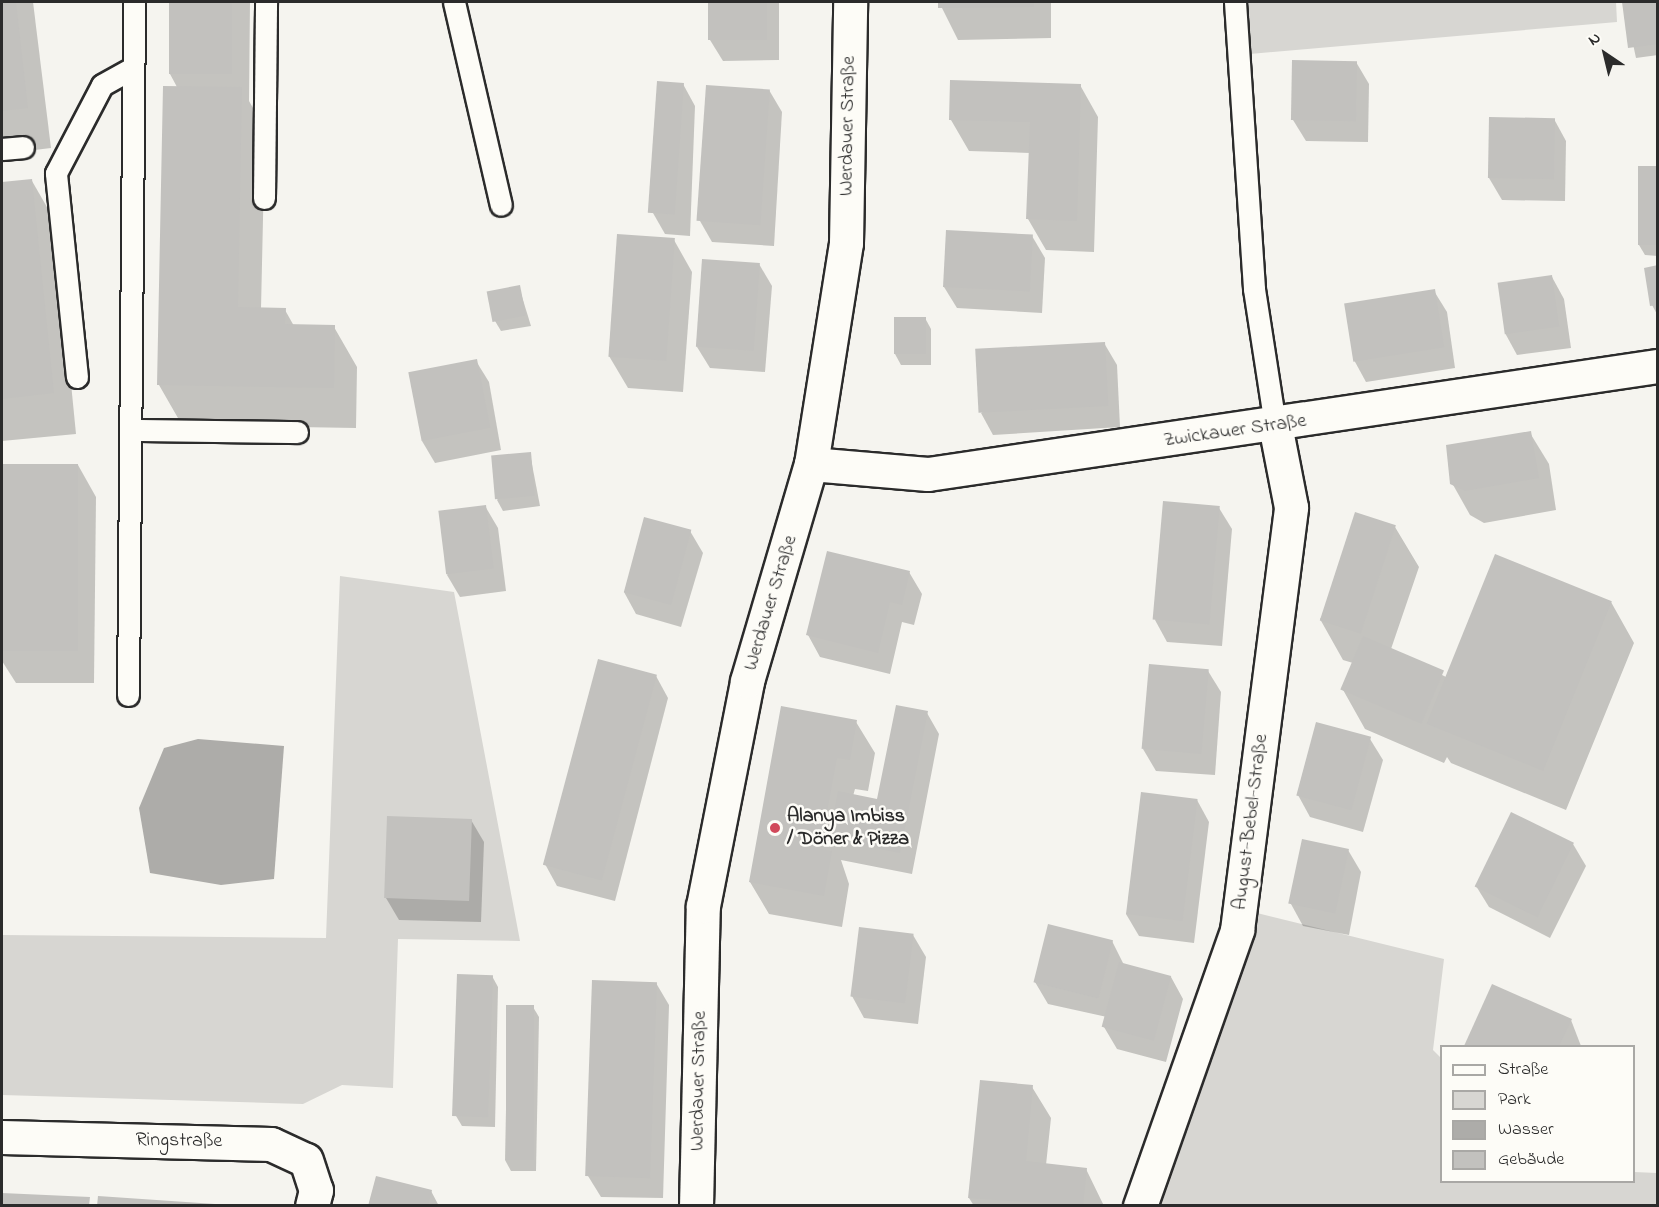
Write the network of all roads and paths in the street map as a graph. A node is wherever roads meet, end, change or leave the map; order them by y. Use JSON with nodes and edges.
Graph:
{"nodes":[{"id":1,"x":134,"y":2,"type":"edge"},
{"id":2,"x":266,"y":2,"type":"edge"},
{"id":3,"x":454,"y":2,"type":"edge"},
{"id":4,"x":850,"y":2,"type":"edge"},
{"id":5,"x":1235,"y":2,"type":"edge"},
{"id":6,"x":133,"y":68,"type":"junction"},
{"id":7,"x":23,"y":147,"type":"dead end"},
{"id":8,"x":2,"y":149,"type":"edge"},
{"id":9,"x":264,"y":198,"type":"dead end"},
{"id":10,"x":501,"y":205,"type":"dead end"},
{"id":11,"x":1658,"y":366,"type":"edge"},
{"id":12,"x":77,"y":377,"type":"dead end"},
{"id":13,"x":1275,"y":425,"type":"junction"},
{"id":14,"x":132,"y":430,"type":"junction"},
{"id":15,"x":297,"y":432,"type":"dead end"},
{"id":16,"x":811,"y":464,"type":"junction"},
{"id":17,"x":128,"y":695,"type":"dead end"},
{"id":18,"x":2,"y":1137,"type":"edge"},
{"id":19,"x":312,"y":1206,"type":"edge"},
{"id":20,"x":696,"y":1206,"type":"edge"},
{"id":21,"x":1140,"y":1206,"type":"edge"}],
"edges":[{"from":1,"to":6,"type":"lane"},
{"from":2,"to":9,"type":"lane"},
{"from":3,"to":10,"type":"lane"},
{"from":4,"to":16,"type":"street","name":"Werdauer Straße"},
{"from":5,"to":13,"type":"lane"},
{"from":6,"to":12,"type":"lane"},
{"from":6,"to":14,"type":"lane"},
{"from":7,"to":8,"type":"lane"},
{"from":11,"to":13,"type":"street","name":"Zwickauer Straße"},
{"from":13,"to":16,"type":"street","name":"Zwickauer Straße"},
{"from":13,"to":21,"type":"street","name":"August-Bebel-Straße"},
{"from":14,"to":15,"type":"lane"},
{"from":14,"to":17,"type":"lane"},
{"from":16,"to":20,"type":"street","name":"Werdauer Straße"},
{"from":18,"to":19,"type":"street","name":"Ringstraße"}]}
